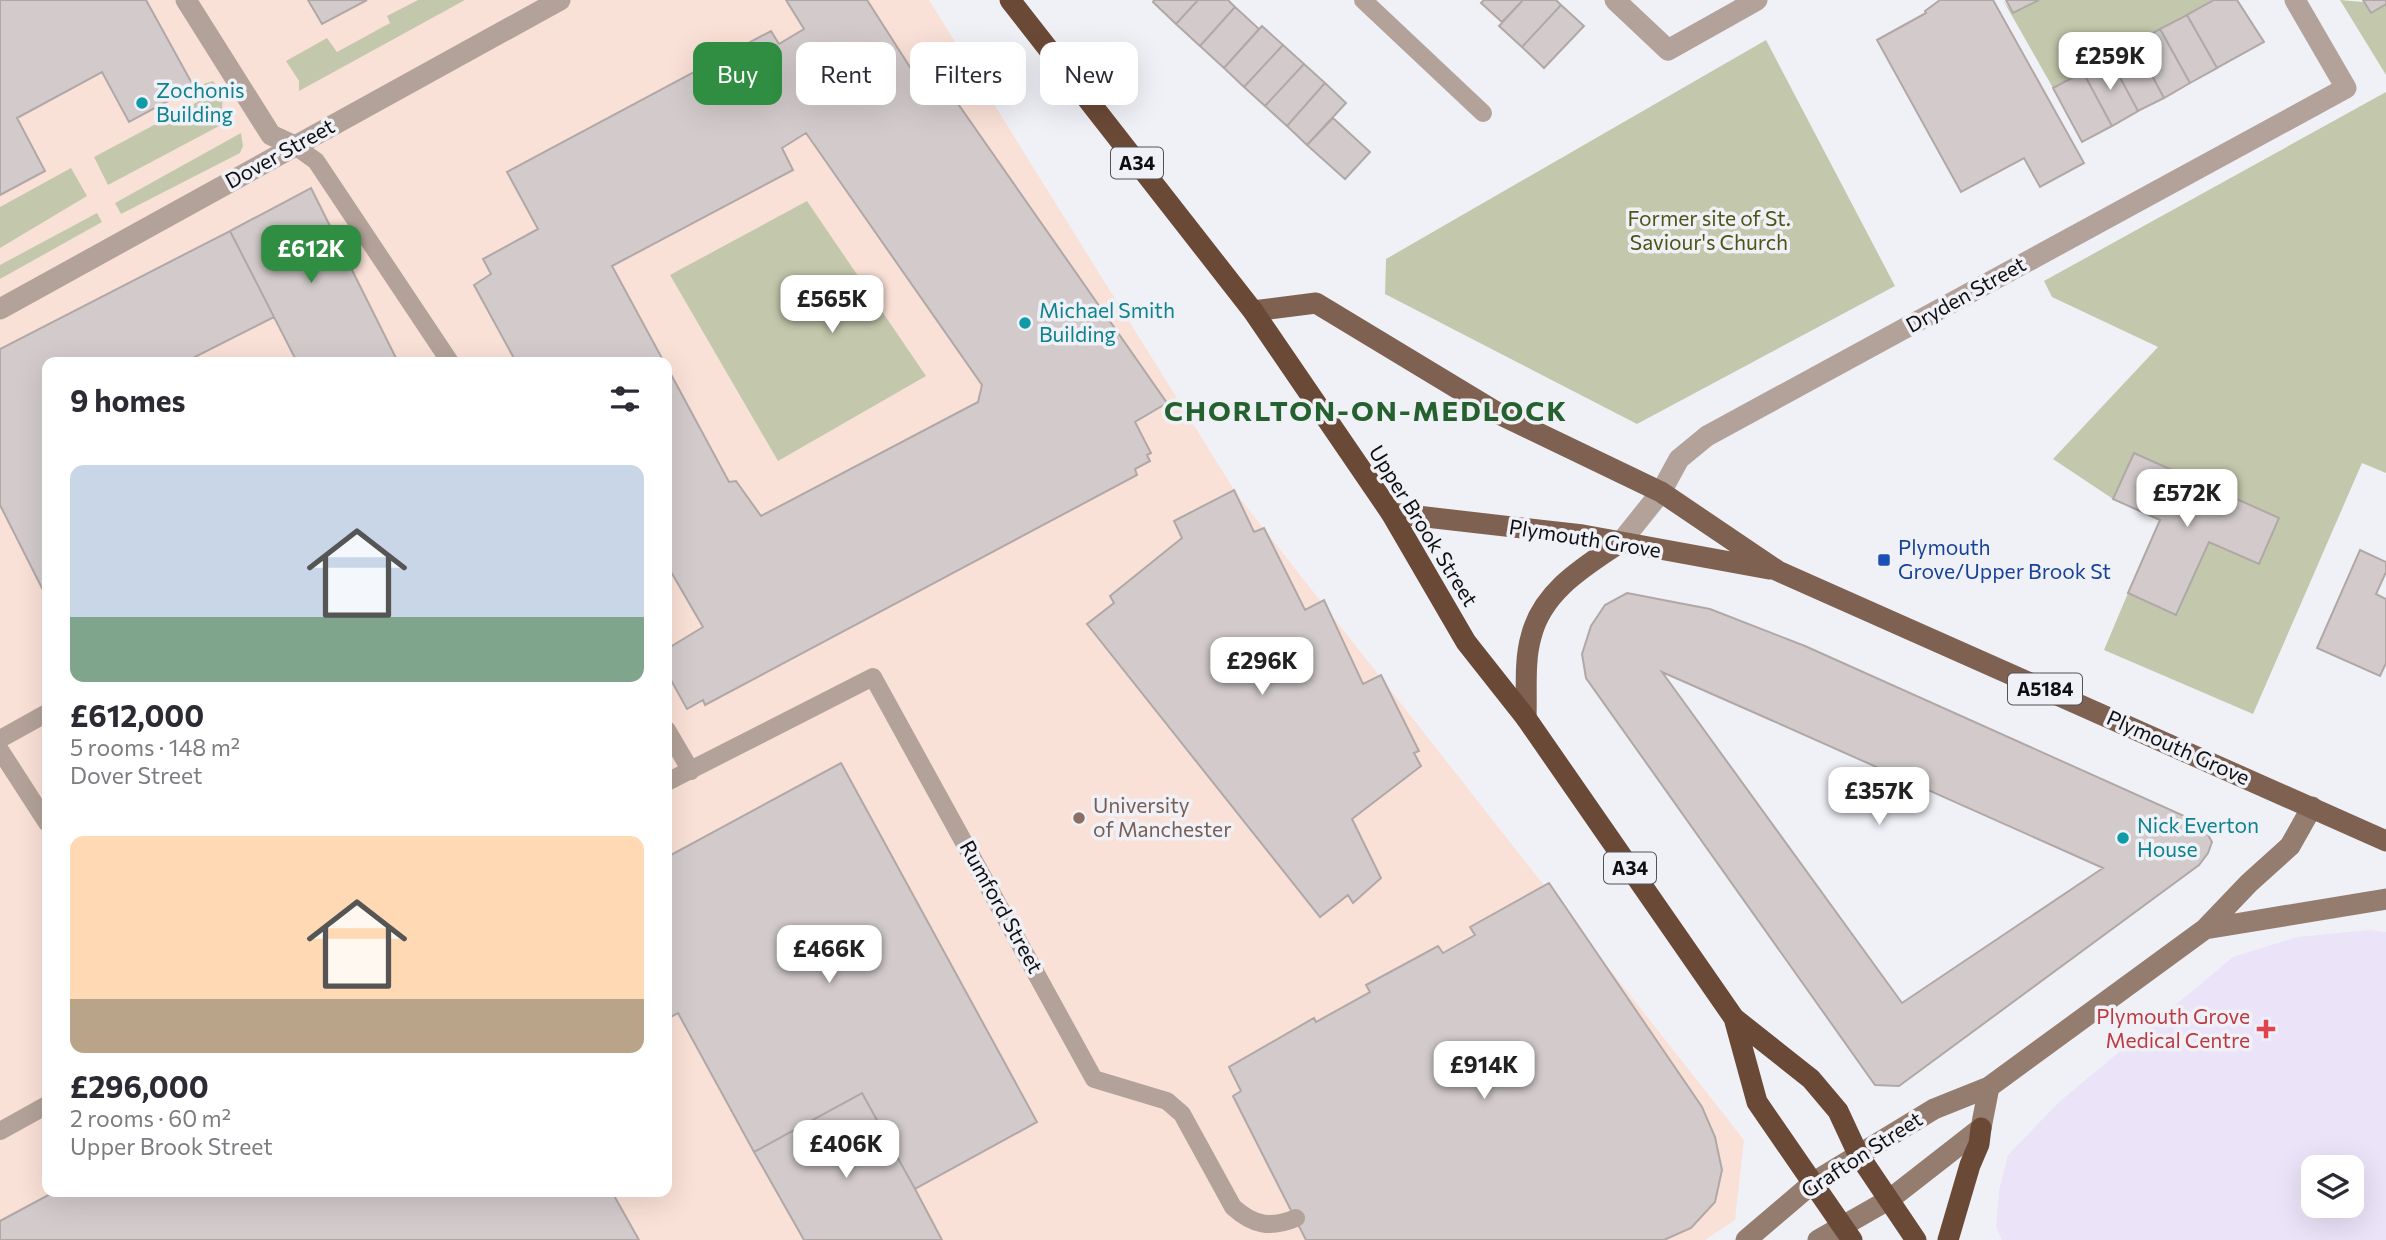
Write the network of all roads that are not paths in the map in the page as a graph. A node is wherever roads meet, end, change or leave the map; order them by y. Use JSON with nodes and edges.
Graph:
{"nodes":[{"id":1,"x":186,"y":0,"type":"edge"},
{"id":2,"x":560,"y":0,"type":"edge"},
{"id":3,"x":1010,"y":0,"type":"edge"},
{"id":4,"x":1363,"y":0,"type":"edge"},
{"id":5,"x":1615,"y":0,"type":"edge"},
{"id":6,"x":1757,"y":0,"type":"edge"},
{"id":7,"x":2295,"y":0,"type":"edge"},
{"id":8,"x":1483,"y":113,"type":"dead end"},
{"id":9,"x":295,"y":146,"type":"junction"},
{"id":10,"x":0,"y":309,"type":"edge"},
{"id":11,"x":1254,"y":312,"type":"junction"},
{"id":12,"x":447,"y":357,"type":"edge"},
{"id":13,"x":1661,"y":492,"type":"junction"},
{"id":14,"x":1391,"y":513,"type":"junction"},
{"id":15,"x":1621,"y":542,"type":"junction"},
{"id":16,"x":1778,"y":571,"type":"junction"},
{"id":17,"x":42,"y":716,"type":"edge"},
{"id":18,"x":1526,"y":718,"type":"junction"},
{"id":19,"x":0,"y":739,"type":"edge"},
{"id":20,"x":672,"y":739,"type":"edge"},
{"id":21,"x":0,"y":750,"type":"edge"},
{"id":22,"x":691,"y":771,"type":"junction"},
{"id":23,"x":672,"y":780,"type":"edge"},
{"id":24,"x":2312,"y":807,"type":"junction"},
{"id":25,"x":42,"y":815,"type":"edge"},
{"id":26,"x":2386,"y":841,"type":"edge"},
{"id":27,"x":2386,"y":898,"type":"edge"},
{"id":28,"x":2205,"y":929,"type":"junction"},
{"id":29,"x":1734,"y":1018,"type":"junction"},
{"id":30,"x":1989,"y":1087,"type":"junction"},
{"id":31,"x":42,"y":1108,"type":"edge"},
{"id":32,"x":1981,"y":1128,"type":"junction"},
{"id":33,"x":0,"y":1131,"type":"edge"},
{"id":34,"x":1858,"y":1154,"type":"junction"},
{"id":35,"x":1814,"y":1182,"type":"junction"},
{"id":36,"x":1890,"y":1199,"type":"junction"},
{"id":37,"x":1296,"y":1218,"type":"dead end"},
{"id":38,"x":1847,"y":1234,"type":"edge"},
{"id":39,"x":1746,"y":1240,"type":"edge"},
{"id":40,"x":1818,"y":1240,"type":"edge"},
{"id":41,"x":1916,"y":1240,"type":"edge"},
{"id":42,"x":1948,"y":1240,"type":"edge"}],
"edges":[{"from":1,"to":9,"type":"street"},
{"from":2,"to":9,"type":"street","name":"Dover Street"},
{"from":3,"to":11,"type":"highway","name":"Upper Brook Street","number":"A34"},
{"from":4,"to":8,"type":"lane"},
{"from":5,"to":6,"type":"street"},
{"from":7,"to":13,"type":"street","name":"Dryden Street"},
{"from":9,"to":10,"type":"street","name":"Dover Street"},
{"from":9,"to":12,"type":"lane"},
{"from":11,"to":13,"type":"main road","name":"Plymouth Grove"},
{"from":11,"to":14,"type":"highway","name":"Upper Brook Street","number":"A34"},
{"from":13,"to":15,"type":"street","name":"Dryden Street"},
{"from":13,"to":16,"type":"main road","name":"Plymouth Grove"},
{"from":14,"to":15,"type":"main road","name":"Plymouth Grove"},
{"from":14,"to":18,"type":"highway","name":"Upper Brook Street","number":"A34"},
{"from":15,"to":16,"type":"main road","name":"Plymouth Grove"},
{"from":15,"to":18,"type":"main road"},
{"from":16,"to":24,"type":"main road","name":"Plymouth Grove","number":"A5184"},
{"from":17,"to":19,"type":"lane"},
{"from":18,"to":29,"type":"highway","name":"Upper Brook Street","number":"A34"},
{"from":20,"to":22,"type":"lane"},
{"from":21,"to":25,"type":"lane"},
{"from":22,"to":23,"type":"lane","name":"Rumford Street"},
{"from":22,"to":37,"type":"lane","name":"Rumford Street"},
{"from":24,"to":26,"type":"main road","name":"Plymouth Grove","number":"A5184"},
{"from":24,"to":28,"type":"street","name":"Grafton Street"},
{"from":27,"to":28,"type":"street"},
{"from":28,"to":30,"type":"street","name":"Grafton Street"},
{"from":29,"to":34,"type":"highway","name":"Upper Brook Street","number":"A34"},
{"from":29,"to":35,"type":"highway","name":"Upper Brook Street","number":"A34"},
{"from":30,"to":32,"type":"street"},
{"from":30,"to":34,"type":"street","name":"Grafton Street"},
{"from":31,"to":33,"type":"lane"},
{"from":32,"to":36,"type":"street"},
{"from":32,"to":42,"type":"highway"},
{"from":34,"to":35,"type":"street","name":"Grafton Street"},
{"from":34,"to":36,"type":"highway","name":"Upper Brook Street","number":"A34"},
{"from":35,"to":38,"type":"highway","name":"Upper Brook Street","number":"A34"},
{"from":35,"to":39,"type":"street","name":"Grafton Street"},
{"from":36,"to":38,"type":"street"},
{"from":36,"to":41,"type":"highway","name":"Upper Brook Street","number":"A34"},
{"from":38,"to":40,"type":"street"}]}
